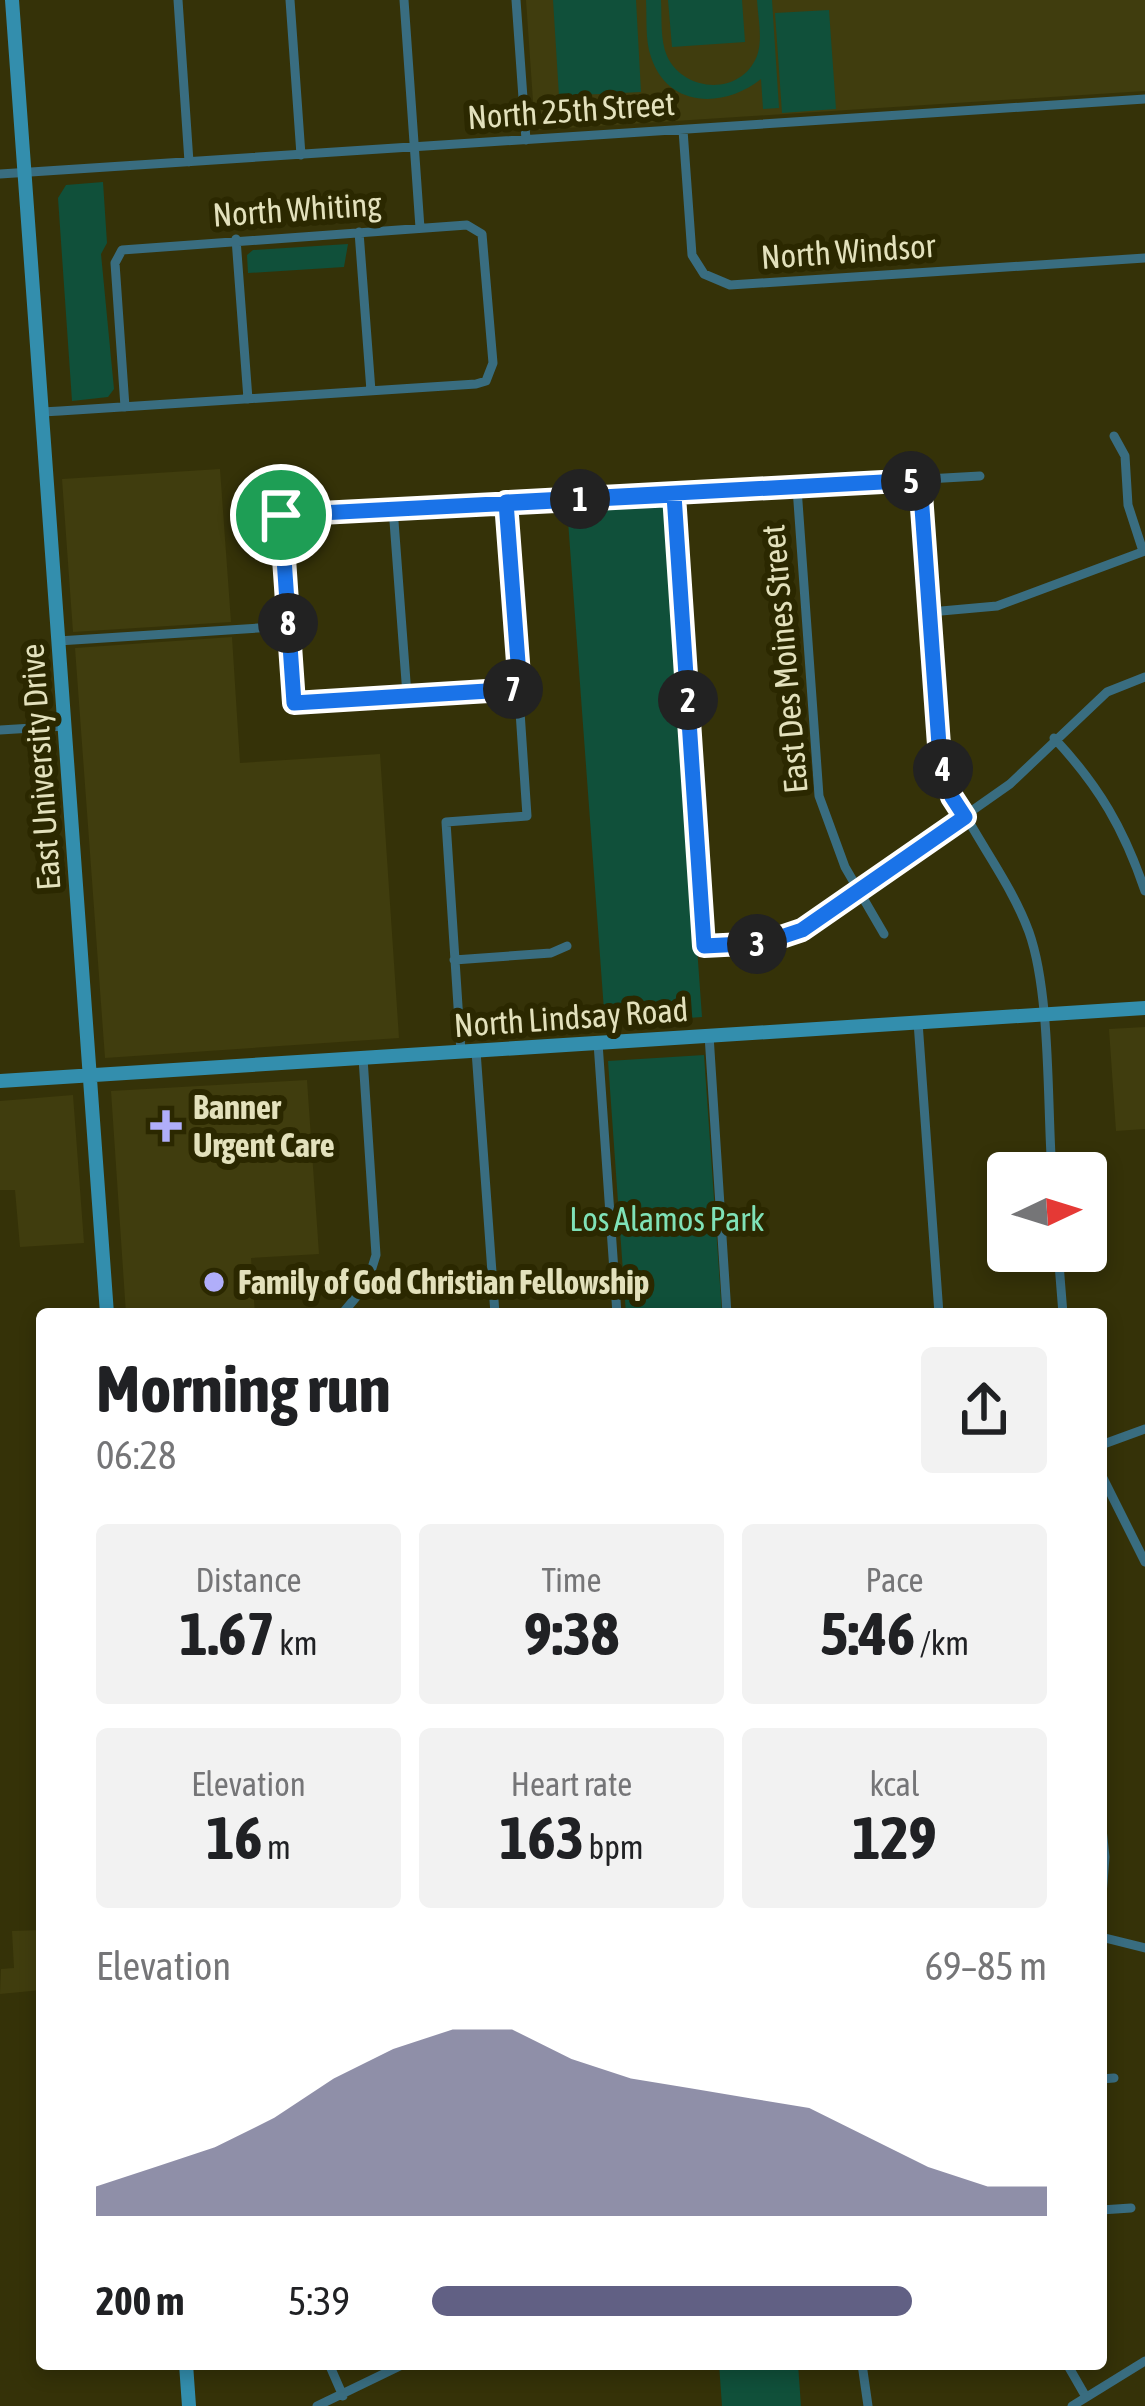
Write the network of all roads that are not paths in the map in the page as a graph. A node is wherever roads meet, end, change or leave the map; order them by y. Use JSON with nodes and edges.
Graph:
{"nodes":[{"id":1,"x":12,"y":0,"type":"edge"},
{"id":2,"x":178,"y":0,"type":"edge"},
{"id":3,"x":290,"y":0,"type":"edge"},
{"id":4,"x":404,"y":0,"type":"edge"},
{"id":5,"x":516,"y":0,"type":"edge"},
{"id":6,"x":1145,"y":99,"type":"edge"},
{"id":7,"x":683,"y":130,"type":"junction"},
{"id":8,"x":526,"y":140,"type":"junction"},
{"id":9,"x":414,"y":147,"type":"junction"},
{"id":10,"x":302,"y":155,"type":"junction"},
{"id":11,"x":189,"y":162,"type":"junction"},
{"id":12,"x":24,"y":173,"type":"junction"},
{"id":13,"x":0,"y":175,"type":"edge"},
{"id":14,"x":420,"y":228,"type":"junction"},
{"id":15,"x":359,"y":232,"type":"junction"},
{"id":16,"x":236,"y":239,"type":"junction"},
{"id":17,"x":1145,"y":258,"type":"edge"},
{"id":18,"x":371,"y":391,"type":"junction"},
{"id":19,"x":248,"y":399,"type":"junction"},
{"id":20,"x":125,"y":407,"type":"junction"},
{"id":21,"x":41,"y":412,"type":"junction"},
{"id":22,"x":1114,"y":436,"type":"dead end"},
{"id":23,"x":980,"y":476,"type":"dead end"},
{"id":24,"x":920,"y":480,"type":"junction"},
{"id":25,"x":797,"y":488,"type":"junction"},
{"id":26,"x":674,"y":495,"type":"junction"},
{"id":27,"x":506,"y":502,"type":"junction"},
{"id":28,"x":393,"y":508,"type":"junction"},
{"id":29,"x":1144,"y":551,"type":"edge"},
{"id":30,"x":930,"y":612,"type":"junction"},
{"id":31,"x":289,"y":626,"type":"junction"},
{"id":32,"x":58,"y":641,"type":"junction"},
{"id":33,"x":1145,"y":677,"type":"edge"},
{"id":34,"x":520,"y":689,"type":"junction"},
{"id":35,"x":407,"y":695,"type":"junction"},
{"id":36,"x":64,"y":725,"type":"junction"},
{"id":37,"x":0,"y":730,"type":"edge"},
{"id":38,"x":1054,"y":739,"type":"junction"},
{"id":39,"x":965,"y":817,"type":"junction"},
{"id":40,"x":860,"y":890,"type":"junction"},
{"id":41,"x":1145,"y":891,"type":"edge"},
{"id":42,"x":884,"y":934,"type":"dead end"},
{"id":43,"x":567,"y":946,"type":"dead end"},
{"id":44,"x":454,"y":960,"type":"junction"},
{"id":45,"x":1145,"y":1007,"type":"edge"},
{"id":46,"x":1041,"y":1014,"type":"junction"},
{"id":47,"x":918,"y":1022,"type":"junction"},
{"id":48,"x":709,"y":1035,"type":"junction"},
{"id":49,"x":598,"y":1042,"type":"junction"},
{"id":50,"x":468,"y":1051,"type":"junction"},
{"id":51,"x":363,"y":1058,"type":"junction"},
{"id":52,"x":90,"y":1075,"type":"junction"},
{"id":53,"x":0,"y":1081,"type":"edge"},
{"id":54,"x":1051,"y":1152,"type":"edge"},
{"id":55,"x":1060,"y":1272,"type":"edge"},
{"id":56,"x":107,"y":1308,"type":"edge"},
{"id":57,"x":347,"y":1308,"type":"edge"},
{"id":58,"x":494,"y":1308,"type":"edge"},
{"id":59,"x":617,"y":1308,"type":"edge"},
{"id":60,"x":727,"y":1308,"type":"edge"},
{"id":61,"x":939,"y":1308,"type":"edge"},
{"id":62,"x":1063,"y":1308,"type":"edge"},
{"id":63,"x":1145,"y":1429,"type":"edge"},
{"id":64,"x":1107,"y":1443,"type":"edge"},
{"id":65,"x":1107,"y":1486,"type":"edge"},
{"id":66,"x":1145,"y":1562,"type":"edge"},
{"id":67,"x":1107,"y":1938,"type":"edge"},
{"id":68,"x":1145,"y":1948,"type":"edge"},
{"id":69,"x":1114,"y":2078,"type":"dead end"},
{"id":70,"x":1107,"y":2079,"type":"edge"},
{"id":71,"x":1131,"y":2208,"type":"dead end"},
{"id":72,"x":1107,"y":2210,"type":"edge"},
{"id":73,"x":1145,"y":2361,"type":"edge"},
{"id":74,"x":186,"y":2370,"type":"edge"},
{"id":75,"x":332,"y":2370,"type":"edge"},
{"id":76,"x":393,"y":2370,"type":"edge"},
{"id":77,"x":863,"y":2370,"type":"edge"},
{"id":78,"x":1071,"y":2370,"type":"edge"},
{"id":79,"x":343,"y":2396,"type":"junction"},
{"id":80,"x":1087,"y":2397,"type":"junction"},
{"id":81,"x":189,"y":2406,"type":"edge"},
{"id":82,"x":317,"y":2406,"type":"edge"},
{"id":83,"x":868,"y":2406,"type":"edge"},
{"id":84,"x":1072,"y":2406,"type":"edge"}],
"edges":[{"from":1,"to":12,"type":"main road","name":"East University Drive"},
{"from":2,"to":11,"type":"street"},
{"from":3,"to":10,"type":"street"},
{"from":4,"to":9,"type":"street"},
{"from":5,"to":8,"type":"street"},
{"from":6,"to":7,"type":"street","name":"North 25th Street"},
{"from":7,"to":8,"type":"street","name":"North 25th Street"},
{"from":7,"to":17,"type":"street","name":"North Windsor"},
{"from":8,"to":9,"type":"street","name":"North 25th Street"},
{"from":9,"to":10,"type":"street","name":"North 25th Street"},
{"from":9,"to":14,"type":"street"},
{"from":10,"to":11,"type":"street","name":"North 25th Street"},
{"from":11,"to":12,"type":"street","name":"North 25th Street"},
{"from":12,"to":13,"type":"street","name":"North 25th Street"},
{"from":12,"to":21,"type":"main road","name":"East University Drive"},
{"from":14,"to":15,"type":"street","name":"North Whiting"},
{"from":14,"to":18,"type":"street","name":"North Whiting"},
{"from":15,"to":16,"type":"street","name":"North Whiting"},
{"from":15,"to":18,"type":"street"},
{"from":16,"to":19,"type":"street"},
{"from":16,"to":20,"type":"street","name":"North Whiting"},
{"from":18,"to":19,"type":"street"},
{"from":19,"to":20,"type":"street"},
{"from":20,"to":21,"type":"street"},
{"from":21,"to":32,"type":"main road","name":"East University Drive"},
{"from":22,"to":29,"type":"street"},
{"from":23,"to":24,"type":"street"},
{"from":24,"to":25,"type":"street"},
{"from":24,"to":30,"type":"street"},
{"from":25,"to":26,"type":"street"},
{"from":25,"to":40,"type":"street","name":"East Des Moines Street"},
{"from":26,"to":27,"type":"street"},
{"from":26,"to":40,"type":"street"},
{"from":27,"to":28,"type":"street"},
{"from":27,"to":34,"type":"street"},
{"from":28,"to":31,"type":"street"},
{"from":28,"to":35,"type":"street"},
{"from":29,"to":30,"type":"street"},
{"from":30,"to":39,"type":"street"},
{"from":31,"to":32,"type":"street"},
{"from":31,"to":35,"type":"street"},
{"from":32,"to":36,"type":"main road","name":"East University Drive"},
{"from":33,"to":38,"type":"street"},
{"from":34,"to":35,"type":"street"},
{"from":34,"to":44,"type":"street"},
{"from":36,"to":37,"type":"street"},
{"from":36,"to":52,"type":"main road","name":"East University Drive"},
{"from":38,"to":39,"type":"street"},
{"from":38,"to":41,"type":"street"},
{"from":39,"to":40,"type":"street"},
{"from":39,"to":46,"type":"street"},
{"from":40,"to":42,"type":"street","name":"East Des Moines Street"},
{"from":43,"to":44,"type":"street"},
{"from":44,"to":50,"type":"street"},
{"from":45,"to":46,"type":"main road","name":"North Lindsay Road"},
{"from":46,"to":47,"type":"main road","name":"North Lindsay Road"},
{"from":46,"to":54,"type":"street"},
{"from":47,"to":48,"type":"main road","name":"North Lindsay Road"},
{"from":47,"to":61,"type":"street"},
{"from":48,"to":49,"type":"main road","name":"North Lindsay Road"},
{"from":48,"to":60,"type":"street"},
{"from":49,"to":50,"type":"main road","name":"North Lindsay Road"},
{"from":49,"to":59,"type":"street"},
{"from":50,"to":51,"type":"main road","name":"North Lindsay Road"},
{"from":50,"to":58,"type":"street"},
{"from":51,"to":52,"type":"main road","name":"North Lindsay Road"},
{"from":51,"to":57,"type":"street"},
{"from":52,"to":53,"type":"main road","name":"North Lindsay Road"},
{"from":52,"to":56,"type":"main road","name":"East University Drive"},
{"from":55,"to":62,"type":"street"},
{"from":63,"to":64,"type":"street"},
{"from":65,"to":66,"type":"street"},
{"from":67,"to":68,"type":"street"},
{"from":69,"to":70,"type":"street"},
{"from":71,"to":72,"type":"street"},
{"from":73,"to":80,"type":"street"},
{"from":74,"to":81,"type":"main road"},
{"from":75,"to":79,"type":"street"},
{"from":76,"to":79,"type":"street"},
{"from":77,"to":83,"type":"street"},
{"from":78,"to":80,"type":"street"},
{"from":79,"to":82,"type":"street"},
{"from":80,"to":84,"type":"street"}]}
